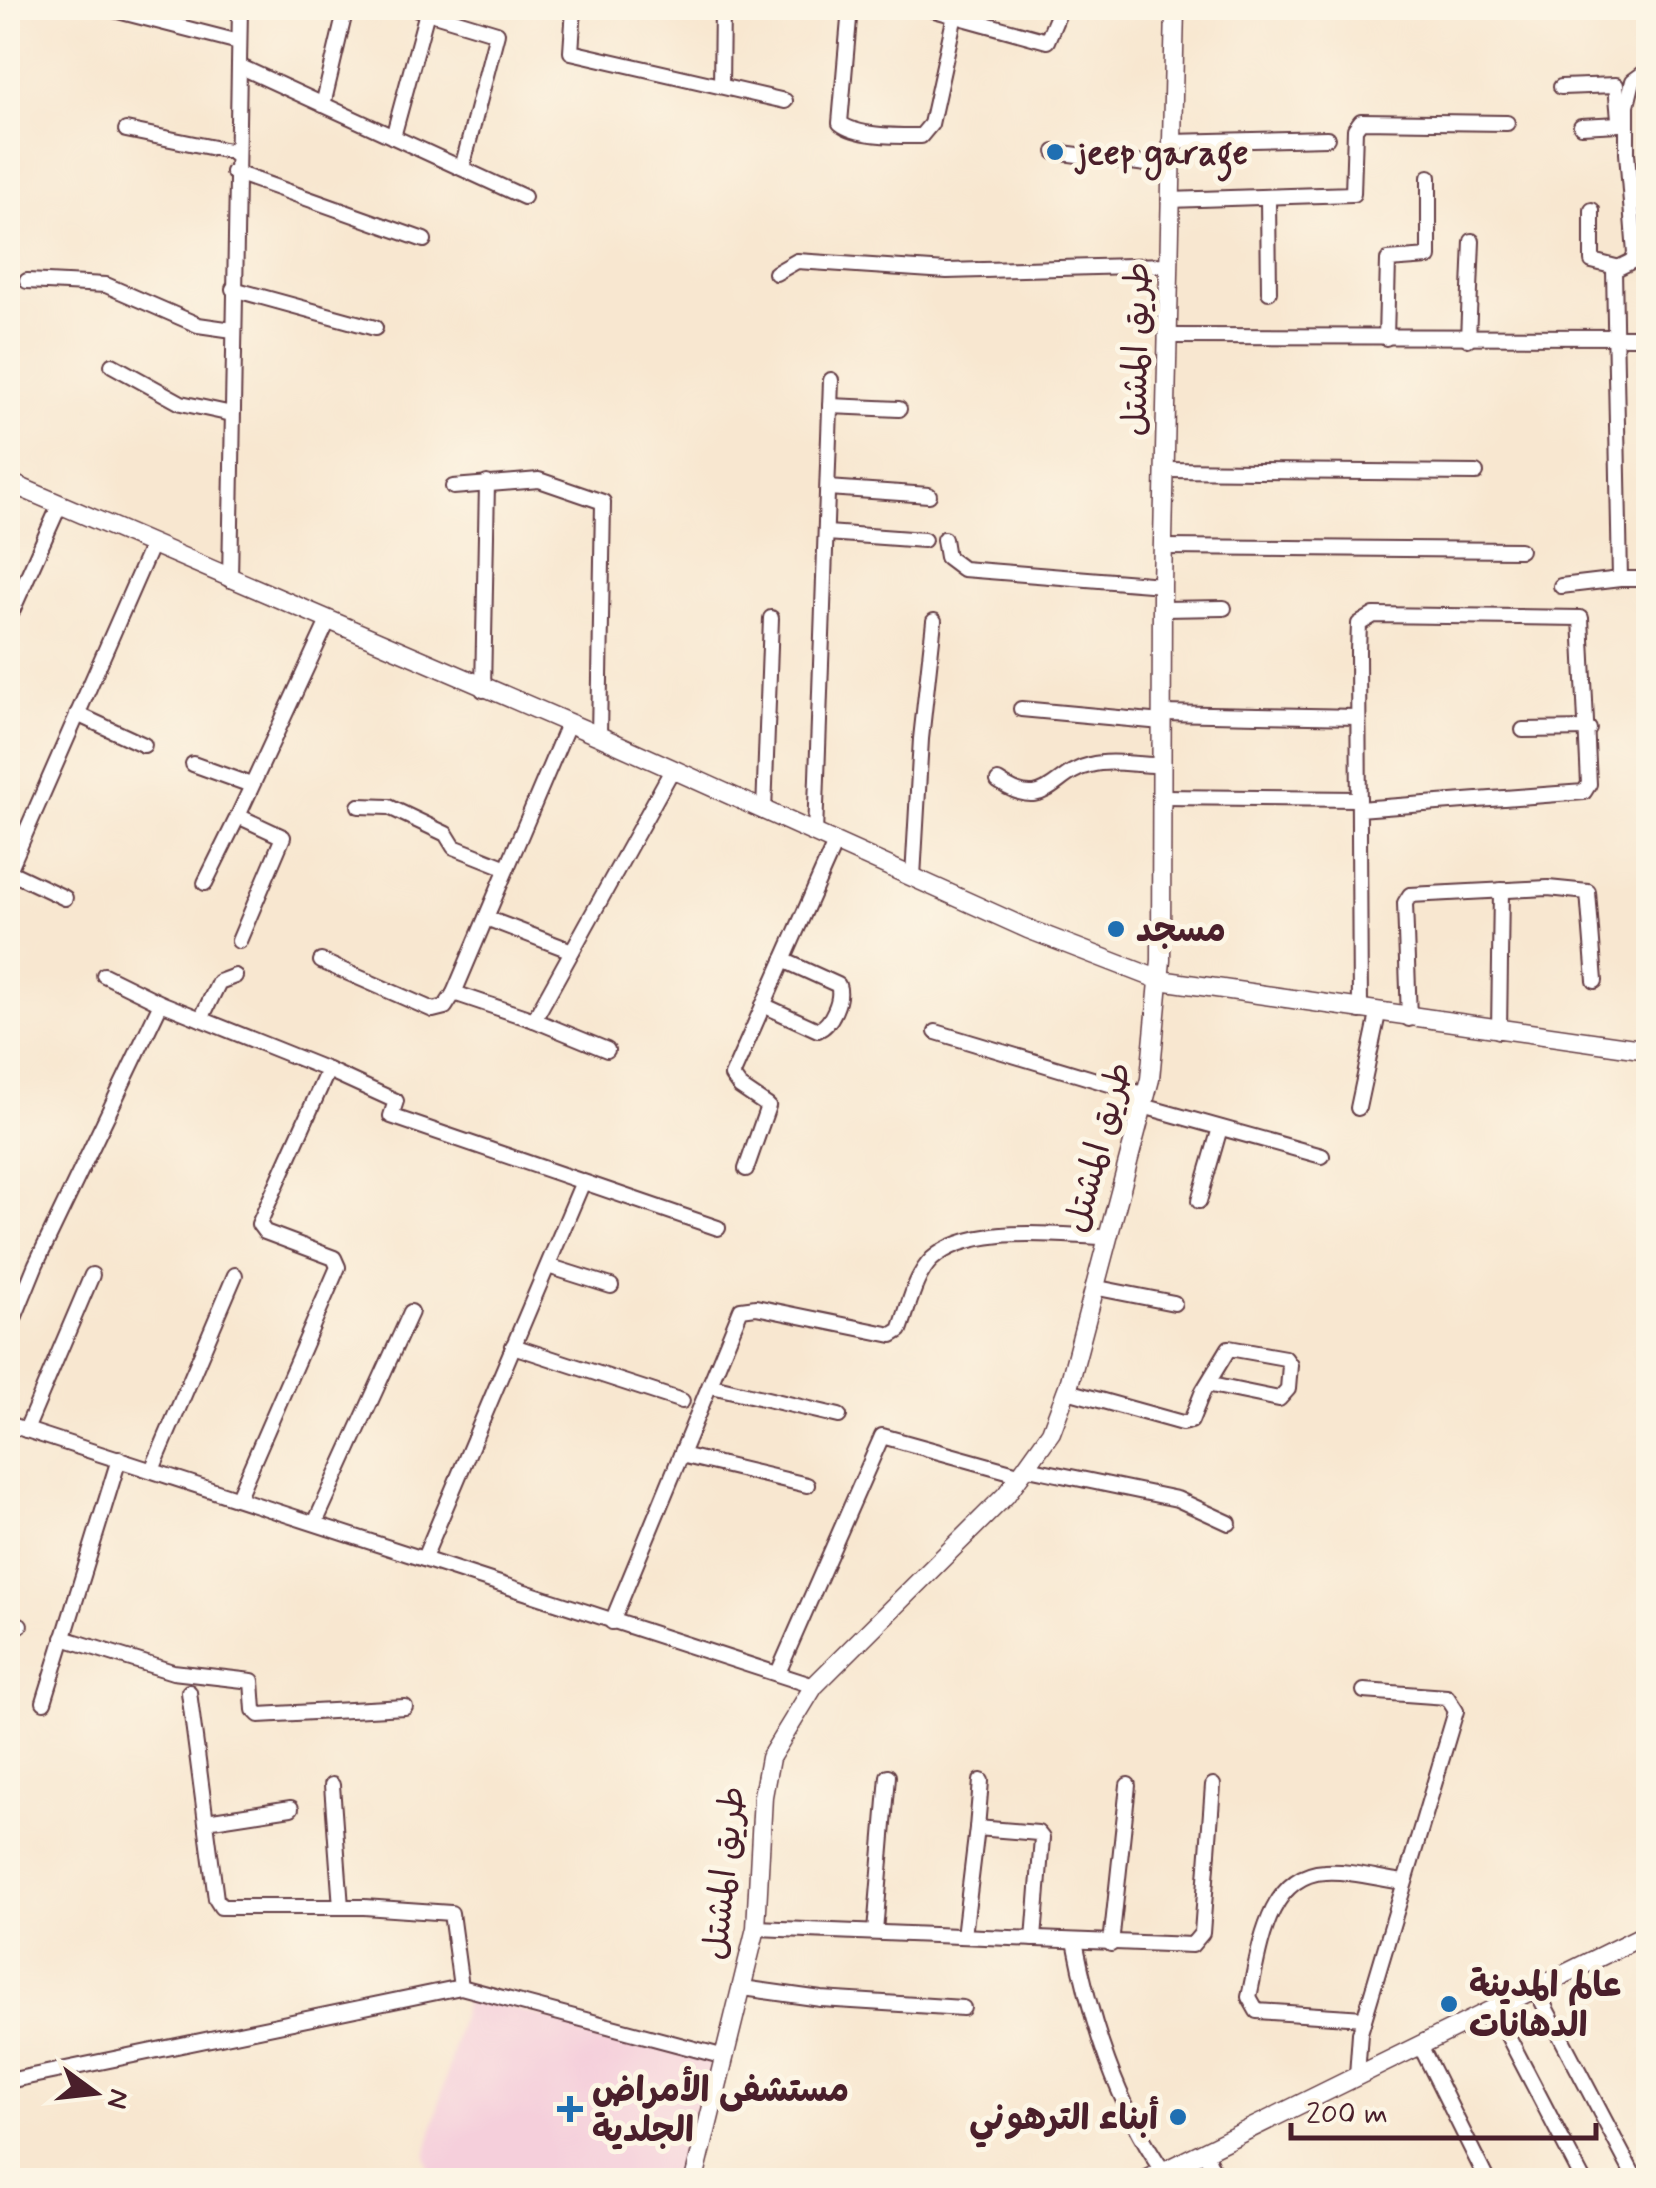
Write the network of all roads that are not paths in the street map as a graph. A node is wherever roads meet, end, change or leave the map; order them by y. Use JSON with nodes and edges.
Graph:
{"nodes":[{"id":1,"x":106,"y":8,"type":"edge"},
{"id":2,"x":240,"y":8,"type":"edge"},
{"id":3,"x":346,"y":8,"type":"edge"},
{"id":4,"x":574,"y":8,"type":"edge"},
{"id":5,"x":722,"y":8,"type":"edge"},
{"id":6,"x":850,"y":8,"type":"edge"},
{"id":7,"x":928,"y":8,"type":"edge"},
{"id":8,"x":1061,"y":8,"type":"edge"},
{"id":9,"x":1175,"y":8,"type":"edge"},
{"id":10,"x":421,"y":10,"type":"edge"},
{"id":11,"x":955,"y":15,"type":"junction"},
{"id":12,"x":239,"y":42,"type":"junction"},
{"id":13,"x":239,"y":66,"type":"junction"},
{"id":14,"x":1648,"y":70,"type":"edge"},
{"id":15,"x":721,"y":86,"type":"junction"},
{"id":16,"x":1561,"y":87,"type":"dead end"},
{"id":17,"x":785,"y":101,"type":"dead end"},
{"id":18,"x":323,"y":105,"type":"junction"},
{"id":19,"x":1507,"y":123,"type":"dead end"},
{"id":20,"x":1619,"y":124,"type":"junction"},
{"id":21,"x":1580,"y":126,"type":"dead end"},
{"id":22,"x":126,"y":130,"type":"dead end"},
{"id":23,"x":393,"y":137,"type":"junction"},
{"id":24,"x":1327,"y":138,"type":"dead end"},
{"id":25,"x":1171,"y":142,"type":"junction"},
{"id":26,"x":234,"y":152,"type":"junction"},
{"id":27,"x":1055,"y":152,"type":"dead end"},
{"id":28,"x":1627,"y":153,"type":"junction"},
{"id":29,"x":1169,"y":167,"type":"junction"},
{"id":30,"x":462,"y":168,"type":"junction"},
{"id":31,"x":233,"y":172,"type":"junction"},
{"id":32,"x":1429,"y":178,"type":"dead end"},
{"id":33,"x":524,"y":197,"type":"dead end"},
{"id":34,"x":1268,"y":198,"type":"junction"},
{"id":35,"x":1169,"y":200,"type":"junction"},
{"id":36,"x":1592,"y":210,"type":"dead end"},
{"id":37,"x":424,"y":240,"type":"dead end"},
{"id":38,"x":1472,"y":241,"type":"dead end"},
{"id":39,"x":1167,"y":264,"type":"junction"},
{"id":40,"x":1616,"y":267,"type":"junction"},
{"id":41,"x":776,"y":273,"type":"dead end"},
{"id":42,"x":28,"y":281,"type":"dead end"},
{"id":43,"x":233,"y":289,"type":"junction"},
{"id":44,"x":1269,"y":292,"type":"dead end"},
{"id":45,"x":375,"y":328,"type":"dead end"},
{"id":46,"x":232,"y":330,"type":"junction"},
{"id":47,"x":1168,"y":336,"type":"junction"},
{"id":48,"x":1648,"y":337,"type":"edge"},
{"id":49,"x":1386,"y":338,"type":"junction"},
{"id":50,"x":1615,"y":338,"type":"junction"},
{"id":51,"x":1468,"y":339,"type":"junction"},
{"id":52,"x":112,"y":365,"type":"dead end"},
{"id":53,"x":831,"y":380,"type":"dead end"},
{"id":54,"x":830,"y":406,"type":"junction"},
{"id":55,"x":899,"y":409,"type":"dead end"},
{"id":56,"x":232,"y":414,"type":"junction"},
{"id":57,"x":1166,"y":470,"type":"junction"},
{"id":58,"x":1476,"y":473,"type":"dead end"},
{"id":59,"x":8,"y":482,"type":"edge"},
{"id":60,"x":487,"y":484,"type":"junction"},
{"id":61,"x":453,"y":487,"type":"dead end"},
{"id":62,"x":828,"y":488,"type":"junction"},
{"id":63,"x":929,"y":495,"type":"dead end"},
{"id":64,"x":60,"y":504,"type":"junction"},
{"id":65,"x":826,"y":533,"type":"junction"},
{"id":66,"x":944,"y":539,"type":"dead end"},
{"id":67,"x":924,"y":540,"type":"dead end"},
{"id":68,"x":152,"y":544,"type":"junction"},
{"id":69,"x":1164,"y":546,"type":"junction"},
{"id":70,"x":1520,"y":550,"type":"dead end"},
{"id":71,"x":230,"y":580,"type":"junction"},
{"id":72,"x":1620,"y":580,"type":"junction"},
{"id":73,"x":1648,"y":580,"type":"edge"},
{"id":74,"x":1162,"y":584,"type":"junction"},
{"id":75,"x":1561,"y":586,"type":"dead end"},
{"id":76,"x":1224,"y":608,"type":"dead end"},
{"id":77,"x":1162,"y":609,"type":"junction"},
{"id":78,"x":771,"y":618,"type":"dead end"},
{"id":79,"x":8,"y":620,"type":"edge"},
{"id":80,"x":328,"y":621,"type":"junction"},
{"id":81,"x":934,"y":621,"type":"dead end"},
{"id":82,"x":483,"y":690,"type":"junction"},
{"id":83,"x":1022,"y":709,"type":"dead end"},
{"id":84,"x":77,"y":714,"type":"junction"},
{"id":85,"x":1358,"y":717,"type":"junction"},
{"id":86,"x":1162,"y":718,"type":"junction"},
{"id":87,"x":568,"y":724,"type":"junction"},
{"id":88,"x":1589,"y":729,"type":"junction"},
{"id":89,"x":1522,"y":730,"type":"dead end"},
{"id":90,"x":599,"y":736,"type":"junction"},
{"id":91,"x":144,"y":745,"type":"dead end"},
{"id":92,"x":193,"y":764,"type":"dead end"},
{"id":93,"x":1162,"y":765,"type":"junction"},
{"id":94,"x":672,"y":770,"type":"junction"},
{"id":95,"x":998,"y":781,"type":"dead end"},
{"id":96,"x":251,"y":785,"type":"junction"},
{"id":97,"x":1162,"y":797,"type":"junction"},
{"id":98,"x":1359,"y":804,"type":"junction"},
{"id":99,"x":360,"y":806,"type":"dead end"},
{"id":100,"x":764,"y":812,"type":"junction"},
{"id":101,"x":238,"y":816,"type":"junction"},
{"id":102,"x":816,"y":834,"type":"junction"},
{"id":103,"x":835,"y":843,"type":"junction"},
{"id":104,"x":507,"y":868,"type":"junction"},
{"id":105,"x":8,"y":872,"type":"edge"},
{"id":106,"x":913,"y":877,"type":"junction"},
{"id":107,"x":205,"y":883,"type":"dead end"},
{"id":108,"x":1501,"y":890,"type":"junction"},
{"id":109,"x":65,"y":898,"type":"dead end"},
{"id":110,"x":486,"y":918,"type":"junction"},
{"id":111,"x":239,"y":941,"type":"dead end"},
{"id":112,"x":572,"y":950,"type":"junction"},
{"id":113,"x":783,"y":960,"type":"junction"},
{"id":114,"x":320,"y":961,"type":"dead end"},
{"id":115,"x":104,"y":975,"type":"dead end"},
{"id":116,"x":235,"y":976,"type":"dead end"},
{"id":117,"x":1160,"y":980,"type":"junction"},
{"id":118,"x":1595,"y":981,"type":"dead end"},
{"id":119,"x":454,"y":993,"type":"junction"},
{"id":120,"x":161,"y":1003,"type":"junction"},
{"id":121,"x":764,"y":1006,"type":"junction"},
{"id":122,"x":1369,"y":1013,"type":"junction"},
{"id":123,"x":201,"y":1019,"type":"junction"},
{"id":124,"x":1409,"y":1019,"type":"junction"},
{"id":125,"x":534,"y":1020,"type":"junction"},
{"id":126,"x":1498,"y":1031,"type":"junction"},
{"id":127,"x":936,"y":1032,"type":"dead end"},
{"id":128,"x":607,"y":1050,"type":"dead end"},
{"id":129,"x":1648,"y":1050,"type":"edge"},
{"id":130,"x":328,"y":1070,"type":"junction"},
{"id":131,"x":1145,"y":1101,"type":"junction"},
{"id":132,"x":1358,"y":1108,"type":"dead end"},
{"id":133,"x":1220,"y":1128,"type":"junction"},
{"id":134,"x":1322,"y":1156,"type":"dead end"},
{"id":135,"x":746,"y":1169,"type":"dead end"},
{"id":136,"x":582,"y":1184,"type":"junction"},
{"id":137,"x":1199,"y":1201,"type":"dead end"},
{"id":138,"x":718,"y":1228,"type":"dead end"},
{"id":139,"x":1107,"y":1237,"type":"junction"},
{"id":140,"x":548,"y":1266,"type":"junction"},
{"id":141,"x":235,"y":1274,"type":"dead end"},
{"id":142,"x":92,"y":1275,"type":"dead end"},
{"id":143,"x":611,"y":1286,"type":"dead end"},
{"id":144,"x":1093,"y":1287,"type":"junction"},
{"id":145,"x":1174,"y":1303,"type":"dead end"},
{"id":146,"x":411,"y":1312,"type":"dead end"},
{"id":147,"x":8,"y":1334,"type":"edge"},
{"id":148,"x":513,"y":1346,"type":"junction"},
{"id":149,"x":1210,"y":1385,"type":"junction"},
{"id":150,"x":712,"y":1386,"type":"junction"},
{"id":151,"x":1067,"y":1391,"type":"junction"},
{"id":152,"x":682,"y":1401,"type":"dead end"},
{"id":153,"x":840,"y":1416,"type":"dead end"},
{"id":154,"x":8,"y":1424,"type":"edge"},
{"id":155,"x":26,"y":1430,"type":"junction"},
{"id":156,"x":681,"y":1455,"type":"junction"},
{"id":157,"x":119,"y":1459,"type":"junction"},
{"id":158,"x":152,"y":1470,"type":"junction"},
{"id":159,"x":1025,"y":1472,"type":"junction"},
{"id":160,"x":806,"y":1485,"type":"dead end"},
{"id":161,"x":238,"y":1497,"type":"junction"},
{"id":162,"x":316,"y":1521,"type":"junction"},
{"id":163,"x":1228,"y":1523,"type":"dead end"},
{"id":164,"x":424,"y":1558,"type":"junction"},
{"id":165,"x":612,"y":1622,"type":"junction"},
{"id":166,"x":63,"y":1638,"type":"junction"},
{"id":167,"x":778,"y":1673,"type":"junction"},
{"id":168,"x":814,"y":1686,"type":"junction"},
{"id":169,"x":189,"y":1692,"type":"dead end"},
{"id":170,"x":1364,"y":1692,"type":"dead end"},
{"id":171,"x":44,"y":1702,"type":"dead end"},
{"id":172,"x":404,"y":1707,"type":"dead end"},
{"id":173,"x":888,"y":1776,"type":"dead end"},
{"id":174,"x":981,"y":1781,"type":"dead end"},
{"id":175,"x":1128,"y":1785,"type":"dead end"},
{"id":176,"x":1213,"y":1785,"type":"dead end"},
{"id":177,"x":332,"y":1786,"type":"dead end"},
{"id":178,"x":292,"y":1808,"type":"dead end"},
{"id":179,"x":206,"y":1821,"type":"junction"},
{"id":180,"x":976,"y":1828,"type":"junction"},
{"id":181,"x":1403,"y":1882,"type":"junction"},
{"id":182,"x":340,"y":1907,"type":"junction"},
{"id":183,"x":756,"y":1928,"type":"junction"},
{"id":184,"x":876,"y":1932,"type":"junction"},
{"id":185,"x":1648,"y":1934,"type":"edge"},
{"id":186,"x":964,"y":1936,"type":"junction"},
{"id":187,"x":1034,"y":1939,"type":"junction"},
{"id":188,"x":1076,"y":1942,"type":"junction"},
{"id":189,"x":1111,"y":1944,"type":"junction"},
{"id":190,"x":461,"y":1987,"type":"junction"},
{"id":191,"x":743,"y":1988,"type":"junction"},
{"id":192,"x":1536,"y":1990,"type":"junction"},
{"id":193,"x":964,"y":2008,"type":"dead end"},
{"id":194,"x":1495,"y":2012,"type":"junction"},
{"id":195,"x":1364,"y":2018,"type":"junction"},
{"id":196,"x":1420,"y":2045,"type":"junction"},
{"id":197,"x":725,"y":2057,"type":"junction"},
{"id":198,"x":1357,"y":2075,"type":"junction"},
{"id":199,"x":8,"y":2081,"type":"edge"},
{"id":200,"x":1205,"y":2152,"type":"junction"},
{"id":201,"x":1164,"y":2172,"type":"junction"},
{"id":202,"x":1483,"y":2179,"type":"edge"},
{"id":203,"x":694,"y":2180,"type":"edge"},
{"id":204,"x":1146,"y":2180,"type":"edge"},
{"id":205,"x":1217,"y":2180,"type":"edge"},
{"id":206,"x":1583,"y":2180,"type":"edge"},
{"id":207,"x":1636,"y":2180,"type":"edge"}],
"edges":[{"from":1,"to":12,"type":"street"},
{"from":2,"to":12,"type":"street"},
{"from":3,"to":18,"type":"street"},
{"from":4,"to":15,"type":"street"},
{"from":5,"to":15,"type":"street"},
{"from":6,"to":11,"type":"street"},
{"from":7,"to":11,"type":"street"},
{"from":8,"to":11,"type":"street"},
{"from":9,"to":25,"type":"main road","name":"طريق المشتل"},
{"from":10,"to":23,"type":"street"},
{"from":10,"to":30,"type":"street"},
{"from":12,"to":13,"type":"street"},
{"from":13,"to":18,"type":"street"},
{"from":13,"to":26,"type":"street"},
{"from":14,"to":28,"type":"street"},
{"from":15,"to":17,"type":"street"},
{"from":16,"to":20,"type":"street"},
{"from":18,"to":23,"type":"street"},
{"from":19,"to":34,"type":"street"},
{"from":20,"to":21,"type":"street"},
{"from":20,"to":28,"type":"street"},
{"from":22,"to":26,"type":"street"},
{"from":23,"to":30,"type":"street"},
{"from":24,"to":25,"type":"street"},
{"from":25,"to":29,"type":"main road","name":"طريق المشتل"},
{"from":26,"to":31,"type":"street"},
{"from":27,"to":29,"type":"street"},
{"from":28,"to":40,"type":"street"},
{"from":29,"to":35,"type":"main road","name":"طريق المشتل"},
{"from":30,"to":33,"type":"street"},
{"from":31,"to":37,"type":"street"},
{"from":31,"to":43,"type":"street"},
{"from":32,"to":49,"type":"street"},
{"from":34,"to":35,"type":"street"},
{"from":34,"to":44,"type":"street"},
{"from":35,"to":39,"type":"main road","name":"طريق المشتل"},
{"from":36,"to":40,"type":"street"},
{"from":38,"to":51,"type":"street"},
{"from":39,"to":41,"type":"street"},
{"from":39,"to":47,"type":"main road","name":"طريق المشتل"},
{"from":40,"to":50,"type":"street"},
{"from":42,"to":46,"type":"street"},
{"from":43,"to":45,"type":"street"},
{"from":43,"to":46,"type":"street"},
{"from":46,"to":56,"type":"street"},
{"from":47,"to":49,"type":"street"},
{"from":47,"to":57,"type":"main road","name":"طريق المشتل"},
{"from":48,"to":50,"type":"street"},
{"from":49,"to":51,"type":"street"},
{"from":50,"to":51,"type":"street"},
{"from":50,"to":72,"type":"street"},
{"from":52,"to":56,"type":"street"},
{"from":53,"to":54,"type":"street"},
{"from":54,"to":55,"type":"street"},
{"from":54,"to":62,"type":"street"},
{"from":56,"to":71,"type":"street"},
{"from":57,"to":58,"type":"street"},
{"from":57,"to":69,"type":"main road","name":"طريق المشتل"},
{"from":59,"to":64,"type":"main road"},
{"from":60,"to":61,"type":"street"},
{"from":60,"to":82,"type":"street"},
{"from":60,"to":90,"type":"street"},
{"from":62,"to":63,"type":"street"},
{"from":62,"to":65,"type":"street"},
{"from":64,"to":68,"type":"main road"},
{"from":64,"to":79,"type":"street"},
{"from":65,"to":67,"type":"street"},
{"from":65,"to":102,"type":"street"},
{"from":66,"to":74,"type":"street"},
{"from":68,"to":71,"type":"main road"},
{"from":68,"to":84,"type":"street"},
{"from":69,"to":70,"type":"street"},
{"from":69,"to":74,"type":"main road","name":"طريق المشتل"},
{"from":71,"to":80,"type":"main road"},
{"from":72,"to":73,"type":"street"},
{"from":72,"to":75,"type":"street"},
{"from":74,"to":77,"type":"main road","name":"طريق المشتل"},
{"from":76,"to":77,"type":"street"},
{"from":77,"to":86,"type":"main road","name":"طريق المشتل"},
{"from":78,"to":100,"type":"street"},
{"from":80,"to":82,"type":"main road"},
{"from":80,"to":96,"type":"street"},
{"from":81,"to":106,"type":"street"},
{"from":82,"to":87,"type":"main road"},
{"from":83,"to":86,"type":"street"},
{"from":84,"to":91,"type":"street"},
{"from":84,"to":105,"type":"street"},
{"from":85,"to":86,"type":"street"},
{"from":85,"to":88,"type":"street"},
{"from":85,"to":98,"type":"street"},
{"from":86,"to":93,"type":"main road","name":"طريق المشتل"},
{"from":87,"to":90,"type":"main road"},
{"from":87,"to":104,"type":"street"},
{"from":88,"to":89,"type":"street"},
{"from":88,"to":98,"type":"street"},
{"from":90,"to":94,"type":"main road"},
{"from":92,"to":96,"type":"street"},
{"from":93,"to":95,"type":"street"},
{"from":93,"to":97,"type":"main road","name":"طريق المشتل"},
{"from":94,"to":100,"type":"main road"},
{"from":94,"to":112,"type":"street"},
{"from":96,"to":101,"type":"street"},
{"from":97,"to":98,"type":"street"},
{"from":97,"to":117,"type":"main road","name":"طريق المشتل"},
{"from":98,"to":122,"type":"street"},
{"from":99,"to":104,"type":"street"},
{"from":100,"to":102,"type":"main road"},
{"from":101,"to":107,"type":"street"},
{"from":101,"to":111,"type":"street"},
{"from":102,"to":103,"type":"main road"},
{"from":103,"to":106,"type":"main road"},
{"from":103,"to":113,"type":"street"},
{"from":104,"to":110,"type":"street"},
{"from":105,"to":109,"type":"street"},
{"from":106,"to":117,"type":"main road"},
{"from":108,"to":118,"type":"street"},
{"from":108,"to":124,"type":"street"},
{"from":108,"to":126,"type":"street"},
{"from":110,"to":112,"type":"street"},
{"from":110,"to":119,"type":"street"},
{"from":112,"to":125,"type":"street"},
{"from":113,"to":121,"type":"street"},
{"from":113,"to":121,"type":"street"},
{"from":114,"to":119,"type":"street"},
{"from":115,"to":120,"type":"street"},
{"from":116,"to":123,"type":"street"},
{"from":117,"to":122,"type":"main road"},
{"from":117,"to":131,"type":"main road","name":"طريق المشتل"},
{"from":119,"to":125,"type":"street"},
{"from":120,"to":123,"type":"street"},
{"from":120,"to":147,"type":"street"},
{"from":121,"to":135,"type":"street"},
{"from":122,"to":124,"type":"main road"},
{"from":122,"to":132,"type":"street"},
{"from":123,"to":130,"type":"street"},
{"from":124,"to":126,"type":"main road"},
{"from":125,"to":128,"type":"street"},
{"from":126,"to":129,"type":"main road"},
{"from":127,"to":131,"type":"street"},
{"from":130,"to":136,"type":"street"},
{"from":130,"to":161,"type":"street"},
{"from":131,"to":133,"type":"street"},
{"from":131,"to":139,"type":"main road","name":"طريق المشتل"},
{"from":133,"to":134,"type":"street"},
{"from":133,"to":137,"type":"street"},
{"from":136,"to":138,"type":"street"},
{"from":136,"to":140,"type":"street"},
{"from":139,"to":144,"type":"main road","name":"طريق المشتل"},
{"from":139,"to":150,"type":"street"},
{"from":140,"to":143,"type":"street"},
{"from":140,"to":148,"type":"street"},
{"from":141,"to":158,"type":"street"},
{"from":142,"to":155,"type":"street"},
{"from":144,"to":145,"type":"street"},
{"from":144,"to":151,"type":"main road","name":"طريق المشتل"},
{"from":146,"to":162,"type":"street"},
{"from":148,"to":152,"type":"street"},
{"from":148,"to":164,"type":"street"},
{"from":149,"to":149,"type":"street"},
{"from":149,"to":151,"type":"street"},
{"from":150,"to":153,"type":"street"},
{"from":150,"to":156,"type":"street"},
{"from":151,"to":159,"type":"main road","name":"طريق المشتل"},
{"from":154,"to":155,"type":"street"},
{"from":155,"to":157,"type":"street"},
{"from":156,"to":160,"type":"street"},
{"from":156,"to":165,"type":"street"},
{"from":157,"to":158,"type":"street"},
{"from":157,"to":166,"type":"street"},
{"from":158,"to":161,"type":"street"},
{"from":159,"to":163,"type":"street"},
{"from":159,"to":167,"type":"street"},
{"from":159,"to":168,"type":"main road","name":"طريق المشتل"},
{"from":161,"to":162,"type":"street"},
{"from":162,"to":164,"type":"street"},
{"from":164,"to":165,"type":"street"},
{"from":165,"to":167,"type":"street"},
{"from":166,"to":171,"type":"street"},
{"from":166,"to":172,"type":"street"},
{"from":167,"to":168,"type":"street"},
{"from":168,"to":183,"type":"main road","name":"طريق المشتل"},
{"from":169,"to":179,"type":"street"},
{"from":170,"to":181,"type":"street"},
{"from":173,"to":184,"type":"street"},
{"from":174,"to":180,"type":"street"},
{"from":175,"to":189,"type":"street"},
{"from":176,"to":189,"type":"street"},
{"from":177,"to":182,"type":"street"},
{"from":178,"to":179,"type":"street"},
{"from":179,"to":182,"type":"street"},
{"from":180,"to":186,"type":"street"},
{"from":180,"to":187,"type":"street"},
{"from":181,"to":195,"type":"street"},
{"from":181,"to":195,"type":"street"},
{"from":182,"to":190,"type":"street"},
{"from":183,"to":184,"type":"street"},
{"from":183,"to":191,"type":"main road","name":"طريق المشتل"},
{"from":184,"to":186,"type":"street"},
{"from":185,"to":192,"type":"main road"},
{"from":186,"to":187,"type":"street"},
{"from":187,"to":188,"type":"street"},
{"from":188,"to":189,"type":"street"},
{"from":188,"to":201,"type":"street"},
{"from":190,"to":197,"type":"street"},
{"from":190,"to":199,"type":"street"},
{"from":191,"to":193,"type":"street"},
{"from":191,"to":197,"type":"main road","name":"طريق المشتل"},
{"from":192,"to":194,"type":"main road"},
{"from":192,"to":207,"type":"street"},
{"from":194,"to":196,"type":"main road"},
{"from":194,"to":206,"type":"street"},
{"from":195,"to":198,"type":"street"},
{"from":196,"to":198,"type":"main road"},
{"from":196,"to":202,"type":"street"},
{"from":197,"to":203,"type":"main road","name":"طريق المشتل"},
{"from":198,"to":200,"type":"main road"},
{"from":200,"to":201,"type":"main road"},
{"from":200,"to":205,"type":"street"},
{"from":201,"to":204,"type":"main road"}]}
